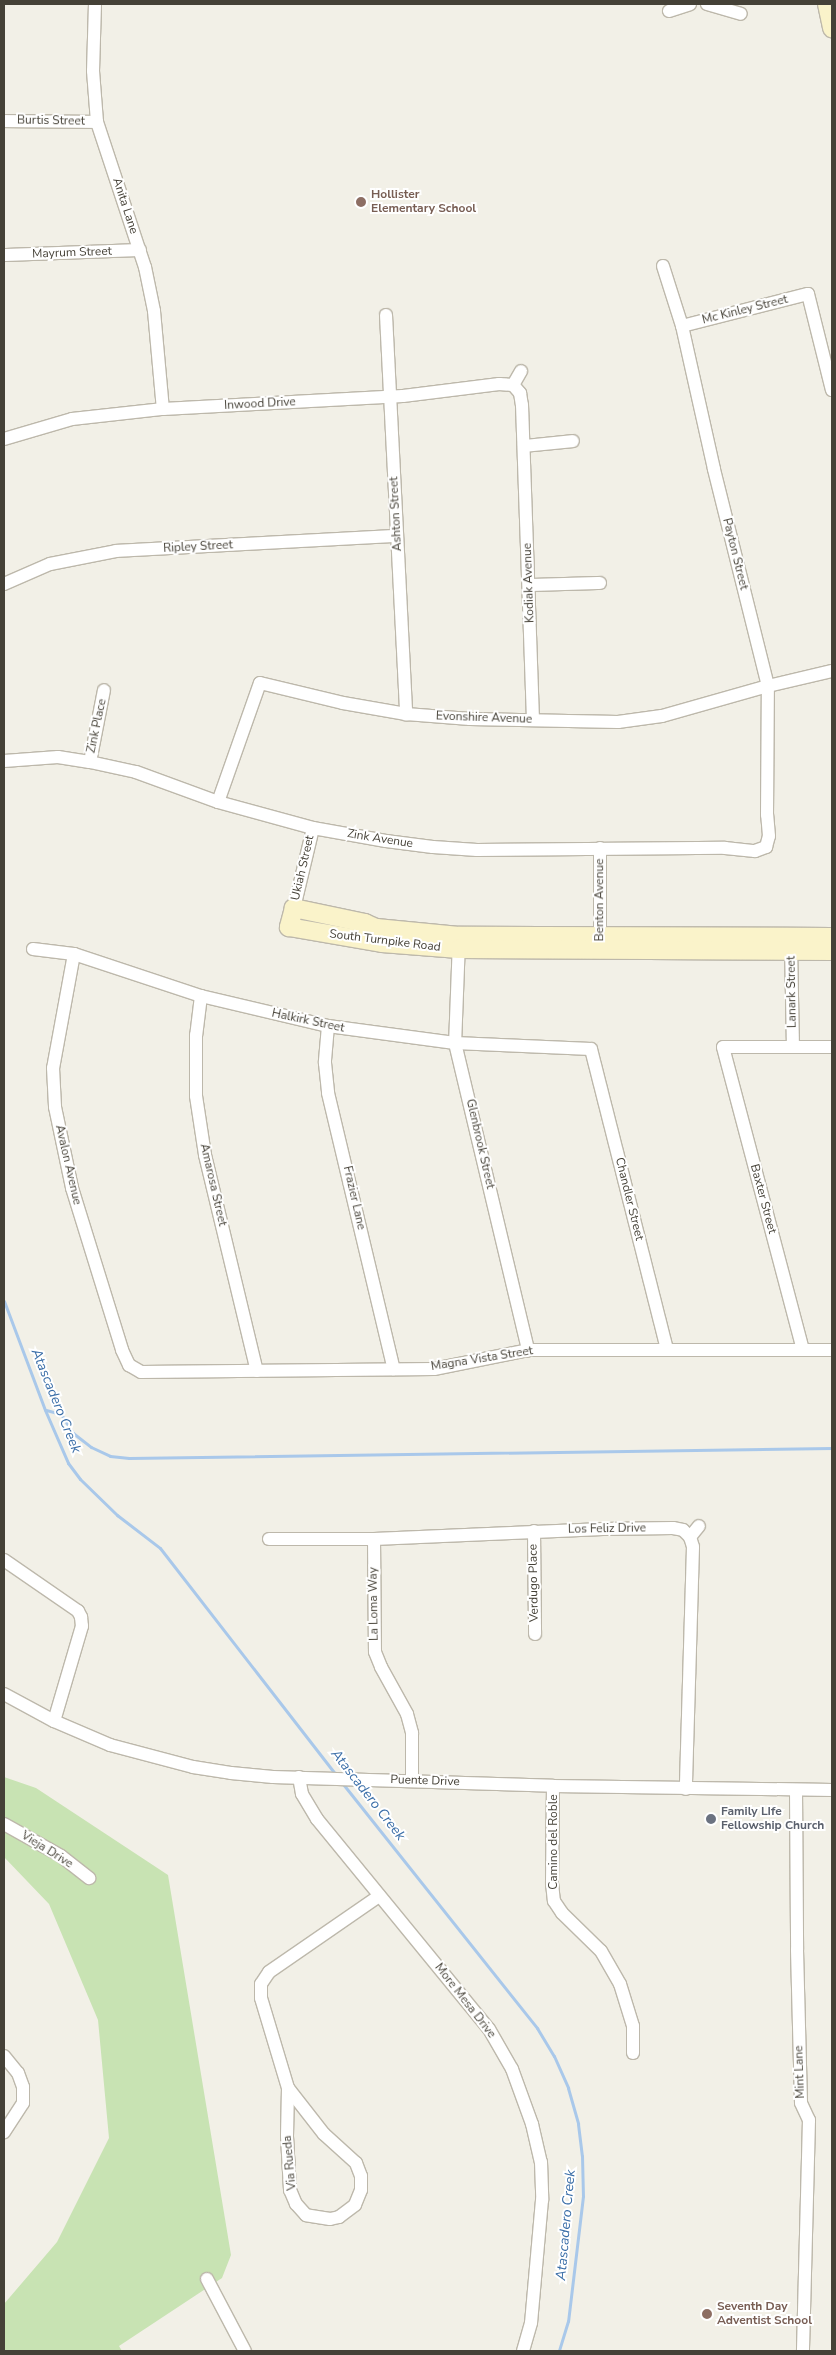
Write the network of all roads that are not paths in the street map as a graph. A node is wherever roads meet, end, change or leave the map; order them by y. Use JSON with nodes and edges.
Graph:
{"nodes":[{"id":1,"x":95,"y":4,"type":"edge"},
{"id":2,"x":690,"y":4,"type":"edge"},
{"id":3,"x":707,"y":4,"type":"edge"},
{"id":4,"x":827,"y":4,"type":"edge"},
{"id":5,"x":669,"y":11,"type":"dead end"},
{"id":6,"x":742,"y":14,"type":"dead end"},
{"id":7,"x":832,"y":28,"type":"edge"},
{"id":8,"x":4,"y":121,"type":"edge"},
{"id":9,"x":97,"y":122,"type":"junction"},
{"id":10,"x":140,"y":250,"type":"junction"},
{"id":11,"x":4,"y":255,"type":"edge"},
{"id":12,"x":663,"y":266,"type":"dead end"},
{"id":13,"x":386,"y":315,"type":"dead end"},
{"id":14,"x":682,"y":326,"type":"junction"},
{"id":15,"x":521,"y":371,"type":"dead end"},
{"id":16,"x":515,"y":386,"type":"junction"},
{"id":17,"x":832,"y":390,"type":"edge"},
{"id":18,"x":391,"y":397,"type":"junction"},
{"id":19,"x":163,"y":410,"type":"junction"},
{"id":20,"x":4,"y":439,"type":"edge"},
{"id":21,"x":573,"y":441,"type":"dead end"},
{"id":22,"x":524,"y":446,"type":"junction"},
{"id":23,"x":398,"y":536,"type":"junction"},
{"id":24,"x":600,"y":583,"type":"dead end"},
{"id":25,"x":4,"y":584,"type":"edge"},
{"id":26,"x":529,"y":586,"type":"junction"},
{"id":27,"x":832,"y":671,"type":"edge"},
{"id":28,"x":768,"y":686,"type":"junction"},
{"id":29,"x":104,"y":690,"type":"dead end"},
{"id":30,"x":406,"y":714,"type":"junction"},
{"id":31,"x":533,"y":720,"type":"junction"},
{"id":32,"x":4,"y":761,"type":"edge"},
{"id":33,"x":90,"y":762,"type":"junction"},
{"id":34,"x":218,"y":802,"type":"junction"},
{"id":35,"x":313,"y":828,"type":"junction"},
{"id":36,"x":766,"y":847,"type":"joint"},
{"id":37,"x":600,"y":848,"type":"junction"},
{"id":38,"x":294,"y":908,"type":"joint"},
{"id":39,"x":832,"y":937,"type":"edge"},
{"id":40,"x":459,"y":943,"type":"junction"},
{"id":41,"x":600,"y":944,"type":"junction"},
{"id":42,"x":791,"y":944,"type":"junction"},
{"id":43,"x":33,"y":949,"type":"dead end"},
{"id":44,"x":832,"y":951,"type":"edge"},
{"id":45,"x":74,"y":954,"type":"junction"},
{"id":46,"x":201,"y":996,"type":"junction"},
{"id":47,"x":328,"y":1026,"type":"junction"},
{"id":48,"x":456,"y":1044,"type":"junction"},
{"id":49,"x":793,"y":1047,"type":"junction"},
{"id":50,"x":832,"y":1047,"type":"edge"},
{"id":51,"x":590,"y":1049,"type":"joint"},
{"id":52,"x":667,"y":1349,"type":"junction"},
{"id":53,"x":528,"y":1350,"type":"junction"},
{"id":54,"x":803,"y":1350,"type":"junction"},
{"id":55,"x":832,"y":1350,"type":"edge"},
{"id":56,"x":134,"y":1368,"type":"joint"},
{"id":57,"x":394,"y":1369,"type":"junction"},
{"id":58,"x":257,"y":1371,"type":"junction"},
{"id":59,"x":699,"y":1526,"type":"dead end"},
{"id":60,"x":534,"y":1531,"type":"junction"},
{"id":61,"x":690,"y":1537,"type":"junction"},
{"id":62,"x":269,"y":1539,"type":"dead end"},
{"id":63,"x":374,"y":1539,"type":"junction"},
{"id":64,"x":4,"y":1560,"type":"edge"},
{"id":65,"x":535,"y":1634,"type":"dead end"},
{"id":66,"x":4,"y":1694,"type":"edge"},
{"id":67,"x":54,"y":1721,"type":"junction"},
{"id":68,"x":299,"y":1777,"type":"junction"},
{"id":69,"x":412,"y":1780,"type":"junction"},
{"id":70,"x":553,"y":1786,"type":"junction"},
{"id":71,"x":686,"y":1789,"type":"junction"},
{"id":72,"x":796,"y":1790,"type":"junction"},
{"id":73,"x":832,"y":1790,"type":"edge"},
{"id":74,"x":4,"y":1824,"type":"edge"},
{"id":75,"x":88,"y":1878,"type":"dead end"},
{"id":76,"x":379,"y":1896,"type":"junction"},
{"id":77,"x":633,"y":2053,"type":"dead end"},
{"id":78,"x":4,"y":2056,"type":"edge"},
{"id":79,"x":288,"y":2088,"type":"junction"},
{"id":80,"x":4,"y":2132,"type":"edge"},
{"id":81,"x":206,"y":2279,"type":"dead end"},
{"id":82,"x":245,"y":2351,"type":"edge"},
{"id":83,"x":523,"y":2351,"type":"edge"},
{"id":84,"x":803,"y":2351,"type":"edge"}],
"edges":[{"from":1,"to":9,"type":"street","name":"Anita Lane"},
{"from":2,"to":5,"type":"street"},
{"from":3,"to":6,"type":"street"},
{"from":4,"to":7,"type":"street"},
{"from":8,"to":9,"type":"street","name":"Burtis Street"},
{"from":9,"to":10,"type":"street","name":"Anita Lane"},
{"from":10,"to":11,"type":"street","name":"Mayrum Street"},
{"from":10,"to":19,"type":"street","name":"Anita Lane"},
{"from":12,"to":14,"type":"street","name":"Payton Street"},
{"from":13,"to":18,"type":"street","name":"Ashton Street"},
{"from":14,"to":17,"type":"street","name":"Mc Kinley Street"},
{"from":14,"to":28,"type":"street","name":"Payton Street"},
{"from":15,"to":16,"type":"street"},
{"from":16,"to":18,"type":"street","name":"Inwood Drive"},
{"from":16,"to":22,"type":"street","name":"Kodiak Avenue"},
{"from":18,"to":19,"type":"street","name":"Inwood Drive"},
{"from":18,"to":23,"type":"street","name":"Ashton Street"},
{"from":19,"to":20,"type":"street","name":"Inwood Drive"},
{"from":21,"to":22,"type":"street"},
{"from":22,"to":26,"type":"street","name":"Kodiak Avenue"},
{"from":23,"to":25,"type":"street","name":"Ripley Street"},
{"from":23,"to":30,"type":"street","name":"Ashton Street"},
{"from":24,"to":26,"type":"street"},
{"from":26,"to":31,"type":"street","name":"Kodiak Avenue"},
{"from":27,"to":28,"type":"street","name":"Evonshire Avenue"},
{"from":28,"to":31,"type":"street","name":"Evonshire Avenue"},
{"from":28,"to":36,"type":"street","name":"Payton Street"},
{"from":29,"to":33,"type":"street","name":"Zink Place"},
{"from":30,"to":31,"type":"street","name":"Evonshire Avenue"},
{"from":30,"to":34,"type":"street","name":"Evonshire Avenue"},
{"from":32,"to":33,"type":"street","name":"Zink Avenue"},
{"from":33,"to":34,"type":"street","name":"Zink Avenue"},
{"from":34,"to":35,"type":"street","name":"Zink Avenue"},
{"from":35,"to":37,"type":"street","name":"Zink Avenue"},
{"from":35,"to":38,"type":"street","name":"Ukiah Street"},
{"from":36,"to":37,"type":"street","name":"Zink Avenue"},
{"from":37,"to":41,"type":"street","name":"Benton Avenue"},
{"from":38,"to":40,"type":"street","name":"South Turnpike Road"},
{"from":39,"to":42,"type":"street","name":"South Turnpike Road"},
{"from":40,"to":41,"type":"street","name":"South Turnpike Road"},
{"from":40,"to":48,"type":"street","name":"Glenbrook Street"},
{"from":41,"to":42,"type":"street","name":"South Turnpike Road"},
{"from":42,"to":44,"type":"street","name":"South Turnpike Road"},
{"from":42,"to":49,"type":"street","name":"Lanark Street"},
{"from":43,"to":45,"type":"street","name":"Halkirk Street"},
{"from":45,"to":46,"type":"street","name":"Halkirk Street"},
{"from":45,"to":56,"type":"street","name":"Avalon Avenue"},
{"from":46,"to":47,"type":"street","name":"Halkirk Street"},
{"from":46,"to":58,"type":"street","name":"Amarosa Street"},
{"from":47,"to":48,"type":"street","name":"Halkirk Street"},
{"from":47,"to":57,"type":"street","name":"Frazier Lane"},
{"from":48,"to":51,"type":"street","name":"Halkirk Street"},
{"from":48,"to":53,"type":"street","name":"Glenbrook Street"},
{"from":49,"to":50,"type":"street"},
{"from":49,"to":54,"type":"street","name":"Baxter Street"},
{"from":51,"to":52,"type":"street","name":"Chandler Street"},
{"from":52,"to":53,"type":"street","name":"Magna Vista Street"},
{"from":52,"to":54,"type":"street","name":"Magna Vista Street"},
{"from":53,"to":57,"type":"street","name":"Magna Vista Street"},
{"from":54,"to":55,"type":"street","name":"Magna Vista Street"},
{"from":56,"to":58,"type":"street","name":"Magna Vista Street"},
{"from":57,"to":58,"type":"street","name":"Magna Vista Street"},
{"from":59,"to":61,"type":"street"},
{"from":60,"to":61,"type":"street","name":"Los Feliz Drive"},
{"from":60,"to":63,"type":"street","name":"Los Feliz Drive"},
{"from":60,"to":65,"type":"street","name":"Verdugo Place"},
{"from":61,"to":71,"type":"street"},
{"from":62,"to":63,"type":"street","name":"Los Feliz Drive"},
{"from":63,"to":69,"type":"street","name":"La Loma Way"},
{"from":64,"to":67,"type":"street"},
{"from":66,"to":67,"type":"street","name":"Puente Drive"},
{"from":67,"to":68,"type":"street","name":"Puente Drive"},
{"from":68,"to":69,"type":"street","name":"Puente Drive"},
{"from":68,"to":76,"type":"street","name":"More Mesa Drive"},
{"from":69,"to":70,"type":"street","name":"Puente Drive"},
{"from":70,"to":71,"type":"street","name":"Puente Drive"},
{"from":70,"to":77,"type":"street","name":"Camino del Roble"},
{"from":71,"to":72,"type":"street","name":"Puente Drive"},
{"from":72,"to":73,"type":"street","name":"Puente Drive"},
{"from":72,"to":84,"type":"street","name":"Mint Lane"},
{"from":74,"to":75,"type":"street","name":"Vieja Drive"},
{"from":76,"to":79,"type":"street","name":"Via Rueda"},
{"from":76,"to":83,"type":"street","name":"More Mesa Drive"},
{"from":78,"to":80,"type":"street"},
{"from":79,"to":79,"type":"street","name":"Via Rueda"},
{"from":81,"to":82,"type":"street"}]}
